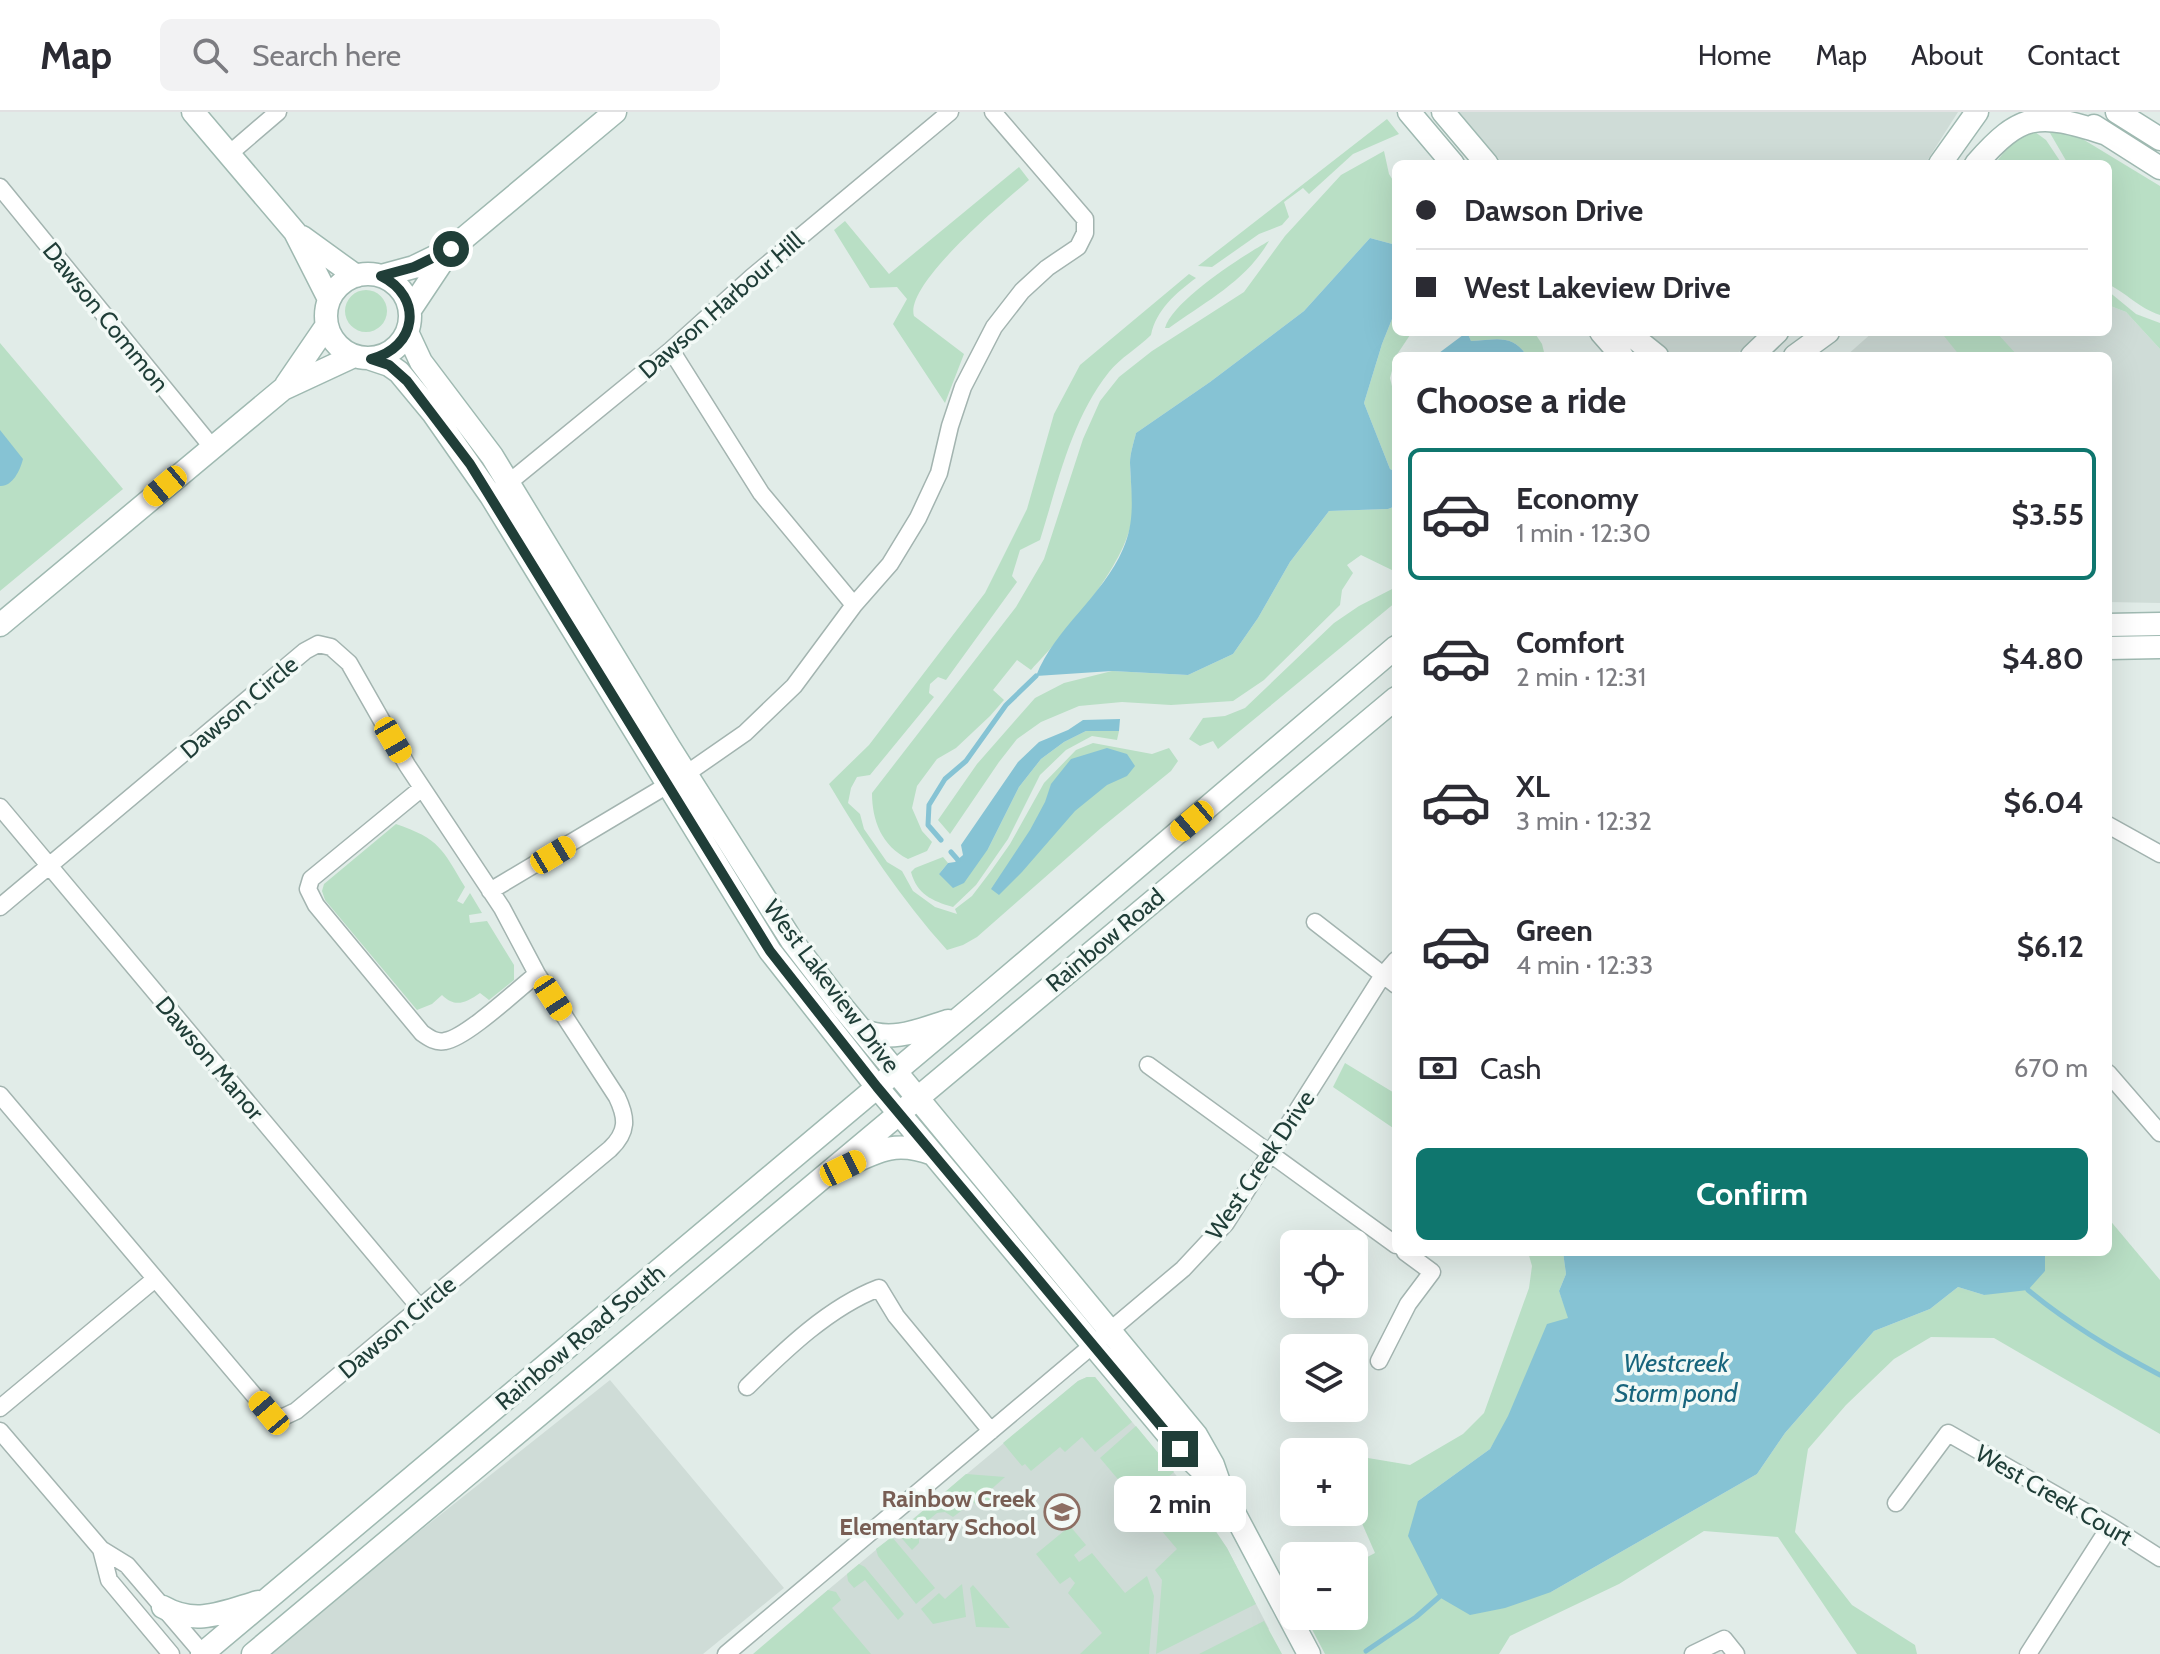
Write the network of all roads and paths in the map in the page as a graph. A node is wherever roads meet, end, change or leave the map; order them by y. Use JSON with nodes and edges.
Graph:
{"nodes":[{"id":1,"x":193,"y":112,"type":"edge"},
{"id":2,"x":278,"y":112,"type":"edge"},
{"id":3,"x":615,"y":112,"type":"edge"},
{"id":4,"x":950,"y":112,"type":"edge"},
{"id":5,"x":993,"y":112,"type":"edge"},
{"id":6,"x":1409,"y":112,"type":"edge"},
{"id":7,"x":1443,"y":112,"type":"edge"},
{"id":8,"x":1977,"y":112,"type":"edge"},
{"id":9,"x":2007,"y":112,"type":"edge"},
{"id":10,"x":2074,"y":112,"type":"edge"},
{"id":11,"x":2117,"y":112,"type":"edge"},
{"id":12,"x":2125,"y":112,"type":"edge"},
{"id":13,"x":1964,"y":123,"type":"edge"},
{"id":14,"x":2104,"y":133,"type":"junction"},
{"id":15,"x":2152,"y":135,"type":"edge"},
{"id":16,"x":229,"y":154,"type":"junction"},
{"id":17,"x":1450,"y":160,"type":"edge"},
{"id":18,"x":1484,"y":160,"type":"edge"},
{"id":19,"x":1942,"y":160,"type":"edge"},
{"id":20,"x":1976,"y":160,"type":"edge"},
{"id":21,"x":1977,"y":160,"type":"edge"},
{"id":22,"x":2160,"y":168,"type":"edge"},
{"id":23,"x":0,"y":187,"type":"edge"},
{"id":24,"x":295,"y":232,"type":"junction"},
{"id":25,"x":451,"y":249,"type":"junction"},
{"id":26,"x":356,"y":276,"type":"junction"},
{"id":27,"x":381,"y":276,"type":"junction"},
{"id":28,"x":329,"y":299,"type":"junction"},
{"id":29,"x":408,"y":321,"type":"junction"},
{"id":30,"x":327,"y":325,"type":"junction"},
{"id":31,"x":1604,"y":336,"type":"edge"},
{"id":32,"x":1632,"y":336,"type":"edge"},
{"id":33,"x":1773,"y":336,"type":"edge"},
{"id":34,"x":1822,"y":336,"type":"edge"},
{"id":35,"x":671,"y":350,"type":"junction"},
{"id":36,"x":1618,"y":352,"type":"edge"},
{"id":37,"x":1652,"y":352,"type":"edge"},
{"id":38,"x":1756,"y":352,"type":"edge"},
{"id":39,"x":1800,"y":352,"type":"edge"},
{"id":40,"x":363,"y":357,"type":"junction"},
{"id":41,"x":283,"y":389,"type":"junction"},
{"id":42,"x":212,"y":447,"type":"junction"},
{"id":43,"x":500,"y":490,"type":"junction"},
{"id":44,"x":854,"y":605,"type":"junction"},
{"id":45,"x":2154,"y":624,"type":"edge"},
{"id":46,"x":0,"y":625,"type":"edge"},
{"id":47,"x":2112,"y":625,"type":"edge"},
{"id":48,"x":2155,"y":647,"type":"edge"},
{"id":49,"x":2112,"y":648,"type":"edge"},
{"id":50,"x":1392,"y":650,"type":"edge"},
{"id":51,"x":1392,"y":701,"type":"edge"},
{"id":52,"x":677,"y":779,"type":"junction"},
{"id":53,"x":422,"y":788,"type":"junction"},
{"id":54,"x":0,"y":807,"type":"edge"},
{"id":55,"x":2112,"y":827,"type":"edge"},
{"id":56,"x":2160,"y":854,"type":"edge"},
{"id":57,"x":49,"y":865,"type":"junction"},
{"id":58,"x":490,"y":891,"type":"junction"},
{"id":59,"x":0,"y":907,"type":"edge"},
{"id":60,"x":1315,"y":922,"type":"dead end"},
{"id":61,"x":537,"y":974,"type":"junction"},
{"id":62,"x":1389,"y":980,"type":"edge"},
{"id":63,"x":957,"y":1018,"type":"junction"},
{"id":64,"x":862,"y":1030,"type":"junction"},
{"id":65,"x":1148,"y":1065,"type":"dead end"},
{"id":66,"x":896,"y":1070,"type":"junction"},
{"id":67,"x":2112,"y":1078,"type":"edge"},
{"id":68,"x":877,"y":1087,"type":"junction"},
{"id":69,"x":0,"y":1095,"type":"edge"},
{"id":70,"x":918,"y":1096,"type":"junction"},
{"id":71,"x":898,"y":1112,"type":"junction"},
{"id":72,"x":2160,"y":1133,"type":"edge"},
{"id":73,"x":1271,"y":1153,"type":"junction"},
{"id":74,"x":933,"y":1154,"type":"junction"},
{"id":75,"x":815,"y":1182,"type":"junction"},
{"id":76,"x":1392,"y":1242,"type":"edge"},
{"id":77,"x":1410,"y":1256,"type":"edge"},
{"id":78,"x":155,"y":1279,"type":"junction"},
{"id":79,"x":420,"y":1308,"type":"junction"},
{"id":80,"x":1102,"y":1338,"type":"junction"},
{"id":81,"x":1379,"y":1361,"type":"dead end"},
{"id":82,"x":747,"y":1387,"type":"dead end"},
{"id":83,"x":0,"y":1408,"type":"edge"},
{"id":84,"x":0,"y":1431,"type":"edge"},
{"id":85,"x":991,"y":1431,"type":"junction"},
{"id":86,"x":1896,"y":1503,"type":"dead end"},
{"id":87,"x":2110,"y":1526,"type":"junction"},
{"id":88,"x":101,"y":1549,"type":"junction"},
{"id":89,"x":2160,"y":1558,"type":"edge"},
{"id":90,"x":267,"y":1600,"type":"junction"},
{"id":91,"x":163,"y":1607,"type":"junction"},
{"id":92,"x":171,"y":1654,"type":"edge"},
{"id":93,"x":203,"y":1654,"type":"edge"},
{"id":94,"x":253,"y":1654,"type":"edge"},
{"id":95,"x":726,"y":1654,"type":"edge"},
{"id":96,"x":1309,"y":1654,"type":"edge"},
{"id":97,"x":1693,"y":1654,"type":"edge"},
{"id":98,"x":1736,"y":1654,"type":"edge"},
{"id":99,"x":2028,"y":1654,"type":"edge"}],
"edges":[{"from":1,"to":16,"type":"street"},
{"from":2,"to":16,"type":"street"},
{"from":3,"to":25,"type":"street"},
{"from":4,"to":35,"type":"street","name":"Dawson Harbour Hill"},
{"from":5,"to":44,"type":"street"},
{"from":6,"to":17,"type":"street"},
{"from":7,"to":18,"type":"street"},
{"from":8,"to":13,"type":"street"},
{"from":9,"to":20,"type":"street"},
{"from":10,"to":14,"type":"street"},
{"from":11,"to":15,"type":"street"},
{"from":12,"to":15,"type":"street"},
{"from":13,"to":19,"type":"street"},
{"from":14,"to":21,"type":"street"},
{"from":14,"to":22,"type":"street"},
{"from":16,"to":24,"type":"street"},
{"from":23,"to":42,"type":"street","name":"Dawson Common"},
{"from":24,"to":26,"type":"street"},
{"from":24,"to":28,"type":"street"},
{"from":25,"to":27,"type":"street"},
{"from":25,"to":29,"type":"street"},
{"from":26,"to":27,"type":"street"},
{"from":26,"to":28,"type":"street"},
{"from":27,"to":29,"type":"street"},
{"from":28,"to":30,"type":"street"},
{"from":29,"to":40,"type":"street"},
{"from":29,"to":43,"type":"street","name":"West Lakeview Drive"},
{"from":30,"to":40,"type":"street"},
{"from":30,"to":41,"type":"street"},
{"from":31,"to":36,"type":"street"},
{"from":32,"to":37,"type":"street"},
{"from":33,"to":38,"type":"street"},
{"from":34,"to":39,"type":"street"},
{"from":35,"to":43,"type":"street","name":"Dawson Harbour Hill"},
{"from":35,"to":44,"type":"street"},
{"from":40,"to":41,"type":"street"},
{"from":40,"to":43,"type":"street","name":"West Lakeview Drive"},
{"from":41,"to":42,"type":"street"},
{"from":42,"to":46,"type":"street"},
{"from":43,"to":52,"type":"street","name":"West Lakeview Drive"},
{"from":44,"to":52,"type":"street"},
{"from":45,"to":47,"type":"street"},
{"from":45,"to":48,"type":"street"},
{"from":48,"to":49,"type":"street"},
{"from":50,"to":63,"type":"street","name":"Rainbow Road"},
{"from":51,"to":70,"type":"street","name":"Rainbow Road"},
{"from":52,"to":58,"type":"street"},
{"from":52,"to":64,"type":"street","name":"West Lakeview Drive"},
{"from":52,"to":68,"type":"street","name":"West Lakeview Drive"},
{"from":53,"to":57,"type":"street","name":"Dawson Circle"},
{"from":53,"to":58,"type":"street","name":"Dawson Circle"},
{"from":53,"to":61,"type":"street"},
{"from":54,"to":57,"type":"street","name":"Dawson Manor"},
{"from":55,"to":56,"type":"street"},
{"from":57,"to":59,"type":"street","name":"Dawson Circle"},
{"from":57,"to":79,"type":"street","name":"Dawson Manor"},
{"from":58,"to":61,"type":"street","name":"Dawson Circle"},
{"from":60,"to":62,"type":"street"},
{"from":61,"to":79,"type":"street","name":"Dawson Circle"},
{"from":62,"to":73,"type":"street","name":"West Creek Drive"},
{"from":63,"to":64,"type":"street"},
{"from":63,"to":66,"type":"street","name":"Rainbow Road South"},
{"from":64,"to":66,"type":"street","name":"West Lakeview Drive"},
{"from":65,"to":73,"type":"street"},
{"from":66,"to":68,"type":"street","name":"Rainbow Road South"},
{"from":66,"to":70,"type":"street","name":"West Lakeview Drive"},
{"from":67,"to":72,"type":"street"},
{"from":68,"to":71,"type":"street","name":"West Lakeview Drive"},
{"from":68,"to":90,"type":"street","name":"Rainbow Road South"},
{"from":69,"to":78,"type":"street","name":"Dawson Circle"},
{"from":70,"to":71,"type":"street","name":"Rainbow Road"},
{"from":70,"to":80,"type":"street","name":"West Lakeview Drive"},
{"from":71,"to":74,"type":"street","name":"West Lakeview Drive"},
{"from":71,"to":75,"type":"street","name":"Rainbow Road"},
{"from":73,"to":76,"type":"street"},
{"from":73,"to":80,"type":"street","name":"West Creek Drive"},
{"from":74,"to":75,"type":"street"},
{"from":74,"to":80,"type":"street","name":"West Lakeview Drive"},
{"from":75,"to":94,"type":"street","name":"Rainbow Road South"},
{"from":77,"to":81,"type":"street"},
{"from":78,"to":79,"type":"street","name":"Dawson Circle"},
{"from":78,"to":83,"type":"street"},
{"from":80,"to":85,"type":"street","name":"West Creek Drive"},
{"from":80,"to":96,"type":"street","name":"West Lakeview Drive"},
{"from":82,"to":85,"type":"street"},
{"from":84,"to":88,"type":"street"},
{"from":85,"to":95,"type":"street","name":"West Creek Drive"},
{"from":86,"to":87,"type":"street","name":"West Creek Court"},
{"from":87,"to":89,"type":"street","name":"West Creek Court"},
{"from":87,"to":99,"type":"street"},
{"from":88,"to":91,"type":"street"},
{"from":88,"to":92,"type":"street"},
{"from":90,"to":91,"type":"street"},
{"from":90,"to":93,"type":"street","name":"Rainbow Road South"},
{"from":91,"to":93,"type":"street"},
{"from":97,"to":98,"type":"street"}]}
